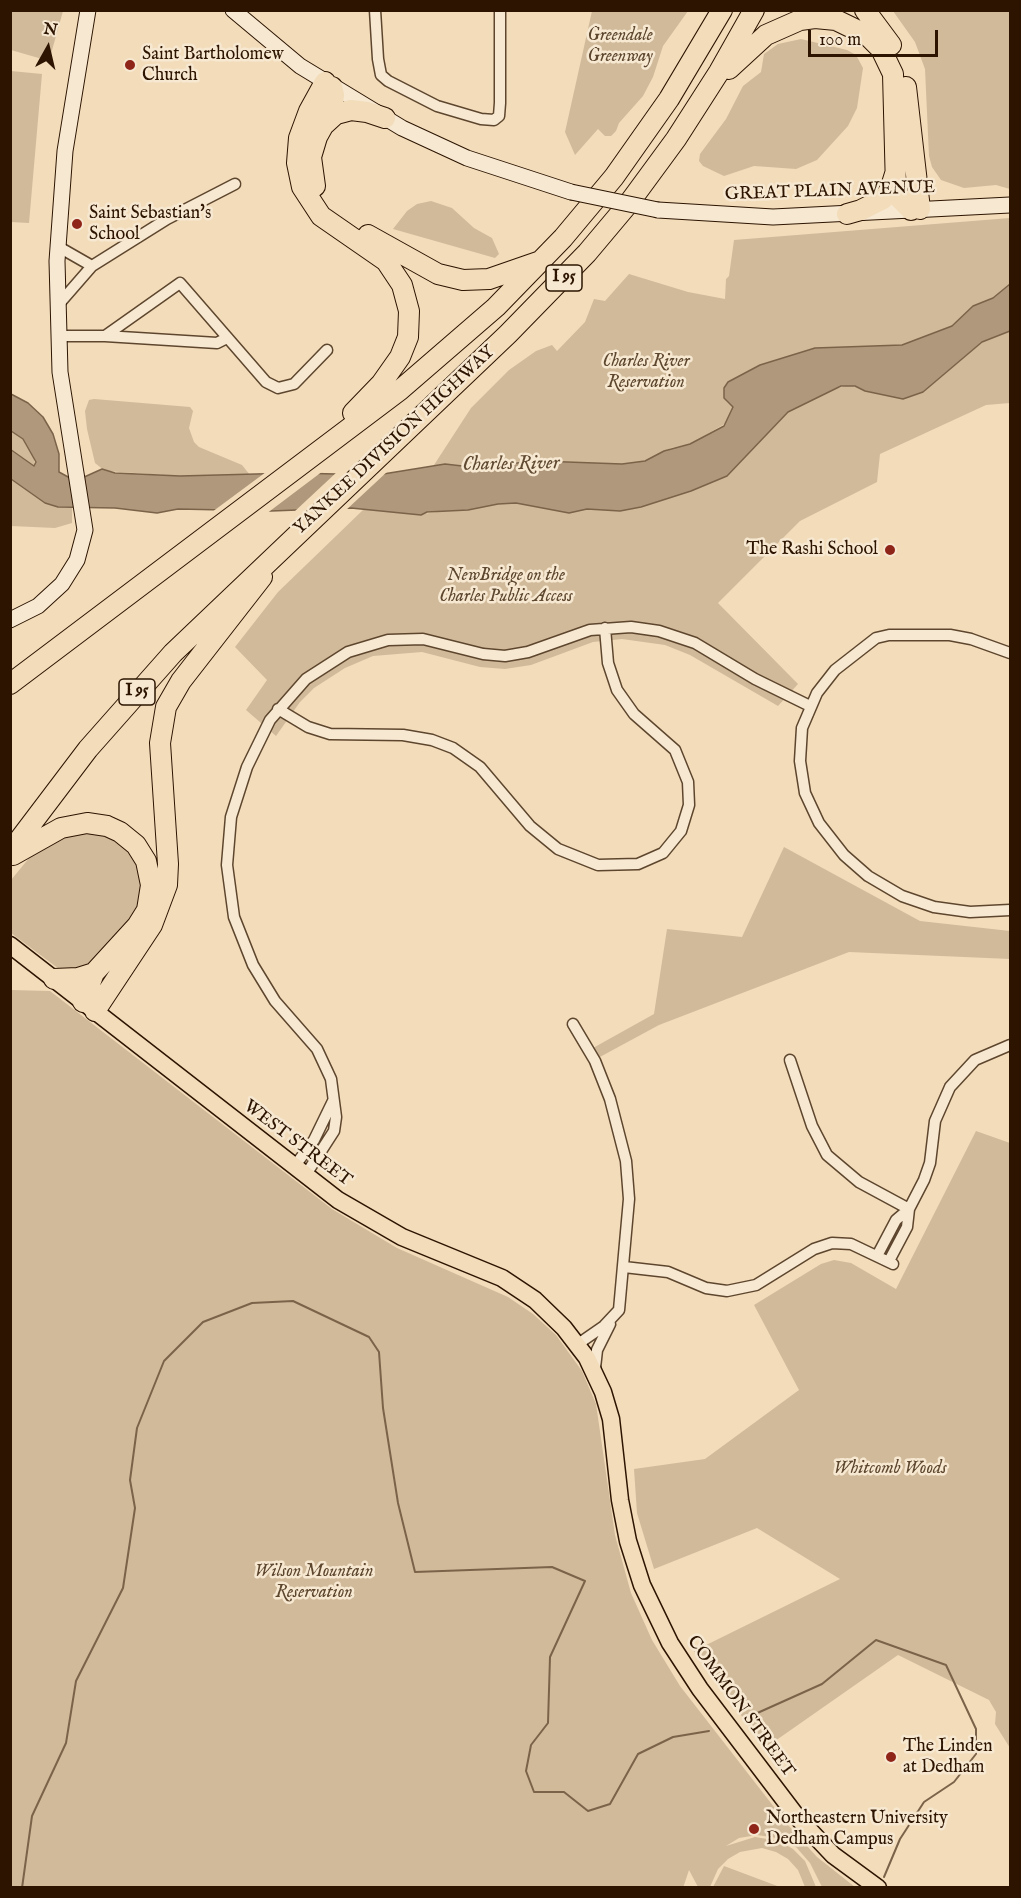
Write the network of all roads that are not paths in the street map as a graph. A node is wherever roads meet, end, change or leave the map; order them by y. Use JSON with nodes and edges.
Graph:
{"nodes":[{"id":1,"x":88,"y":10,"type":"edge"},
{"id":2,"x":233,"y":10,"type":"edge"},
{"id":3,"x":375,"y":10,"type":"edge"},
{"id":4,"x":500,"y":10,"type":"edge"},
{"id":5,"x":722,"y":10,"type":"edge"},
{"id":6,"x":754,"y":10,"type":"edge"},
{"id":7,"x":865,"y":10,"type":"edge"},
{"id":8,"x":329,"y":85,"type":"junction"},
{"id":9,"x":710,"y":87,"type":"junction"},
{"id":10,"x":385,"y":118,"type":"junction"},
{"id":11,"x":320,"y":130,"type":"junction"},
{"id":12,"x":895,"y":174,"type":"junction"},
{"id":13,"x":235,"y":184,"type":"dead end"},
{"id":14,"x":1011,"y":204,"type":"edge"},
{"id":15,"x":915,"y":210,"type":"junction"},
{"id":16,"x":847,"y":214,"type":"junction"},
{"id":17,"x":57,"y":246,"type":"junction"},
{"id":18,"x":542,"y":261,"type":"junction"},
{"id":19,"x":92,"y":266,"type":"junction"},
{"id":20,"x":58,"y":305,"type":"junction"},
{"id":21,"x":58,"y":336,"type":"junction"},
{"id":22,"x":105,"y":336,"type":"junction"},
{"id":23,"x":227,"y":338,"type":"junction"},
{"id":24,"x":327,"y":350,"type":"dead end"},
{"id":25,"x":322,"y":449,"type":"junction"},
{"id":26,"x":288,"y":542,"type":"junction"},
{"id":27,"x":10,"y":620,"type":"edge"},
{"id":28,"x":605,"y":628,"type":"junction"},
{"id":29,"x":1011,"y":653,"type":"edge"},
{"id":30,"x":10,"y":684,"type":"edge"},
{"id":31,"x":810,"y":706,"type":"junction"},
{"id":32,"x":278,"y":710,"type":"junction"},
{"id":33,"x":10,"y":854,"type":"edge"},
{"id":34,"x":1011,"y":909,"type":"edge"},
{"id":35,"x":10,"y":945,"type":"edge"},
{"id":36,"x":94,"y":973,"type":"junction"},
{"id":37,"x":54,"y":979,"type":"junction"},
{"id":38,"x":89,"y":1007,"type":"junction"},
{"id":39,"x":573,"y":1024,"type":"dead end"},
{"id":40,"x":1011,"y":1045,"type":"edge"},
{"id":41,"x":790,"y":1060,"type":"dead end"},
{"id":42,"x":299,"y":1171,"type":"junction"},
{"id":43,"x":909,"y":1209,"type":"junction"},
{"id":44,"x":877,"y":1256,"type":"junction"},
{"id":45,"x":624,"y":1267,"type":"junction"},
{"id":46,"x":616,"y":1314,"type":"junction"},
{"id":47,"x":578,"y":1344,"type":"junction"},
{"id":48,"x":596,"y":1374,"type":"junction"},
{"id":49,"x":878,"y":1887,"type":"edge"}],
"edges":[{"from":1,"to":17,"type":"main road"},
{"from":2,"to":8,"type":"main road","name":"GREAT PLAIN AVENUE"},
{"from":3,"to":4,"type":"street"},
{"from":5,"to":18,"type":"highway","name":"YANKEE DIVISION HIGHWAY","number":"I 95"},
{"from":6,"to":9,"type":"highway","name":"YANKEE DIVISION HIGHWAY","number":"I 95"},
{"from":7,"to":15,"type":"highway"},
{"from":8,"to":10,"type":"main road","name":"GREAT PLAIN AVENUE"},
{"from":8,"to":11,"type":"highway"},
{"from":8,"to":25,"type":"highway"},
{"from":9,"to":12,"type":"highway"},
{"from":9,"to":26,"type":"highway","name":"YANKEE DIVISION HIGHWAY","number":"I 95"},
{"from":10,"to":11,"type":"highway"},
{"from":10,"to":16,"type":"main road","name":"GREAT PLAIN AVENUE","bridge":true},
{"from":11,"to":18,"type":"highway"},
{"from":12,"to":15,"type":"highway"},
{"from":12,"to":16,"type":"highway"},
{"from":13,"to":19,"type":"street"},
{"from":14,"to":15,"type":"main road","name":"GREAT PLAIN AVENUE"},
{"from":15,"to":16,"type":"main road","name":"GREAT PLAIN AVENUE"},
{"from":17,"to":19,"type":"street"},
{"from":17,"to":20,"type":"main road"},
{"from":18,"to":25,"type":"highway","name":"YANKEE DIVISION HIGHWAY","number":"I 95"},
{"from":19,"to":20,"type":"street"},
{"from":20,"to":21,"type":"main road"},
{"from":21,"to":22,"type":"street"},
{"from":21,"to":27,"type":"main road"},
{"from":22,"to":23,"type":"street"},
{"from":22,"to":23,"type":"street"},
{"from":23,"to":24,"type":"street"},
{"from":25,"to":30,"type":"highway","name":"YANKEE DIVISION HIGHWAY","number":"I 95"},
{"from":26,"to":33,"type":"highway","name":"YANKEE DIVISION HIGHWAY","number":"I 95"},
{"from":26,"to":38,"type":"highway"},
{"from":28,"to":31,"type":"street"},
{"from":28,"to":32,"type":"street"},
{"from":28,"to":32,"type":"street"},
{"from":29,"to":31,"type":"street"},
{"from":31,"to":34,"type":"street"},
{"from":32,"to":42,"type":"street"},
{"from":33,"to":36,"type":"highway"},
{"from":35,"to":37,"type":"main road","name":"WEST STREET"},
{"from":36,"to":37,"type":"highway"},
{"from":36,"to":38,"type":"highway"},
{"from":37,"to":38,"type":"main road","name":"WEST STREET"},
{"from":38,"to":42,"type":"main road","name":"WEST STREET"},
{"from":39,"to":45,"type":"street","name":"COMMON STREET"},
{"from":40,"to":43,"type":"street"},
{"from":41,"to":43,"type":"street"},
{"from":42,"to":47,"type":"main road","name":"WEST STREET"},
{"from":43,"to":44,"type":"street"},
{"from":43,"to":44,"type":"street"},
{"from":44,"to":45,"type":"street"},
{"from":45,"to":46,"type":"street","name":"COMMON STREET"},
{"from":46,"to":47,"type":"street"},
{"from":46,"to":48,"type":"street","name":"COMMON STREET"},
{"from":47,"to":48,"type":"main road","name":"COMMON STREET"},
{"from":48,"to":49,"type":"main road","name":"COMMON STREET"}]}
